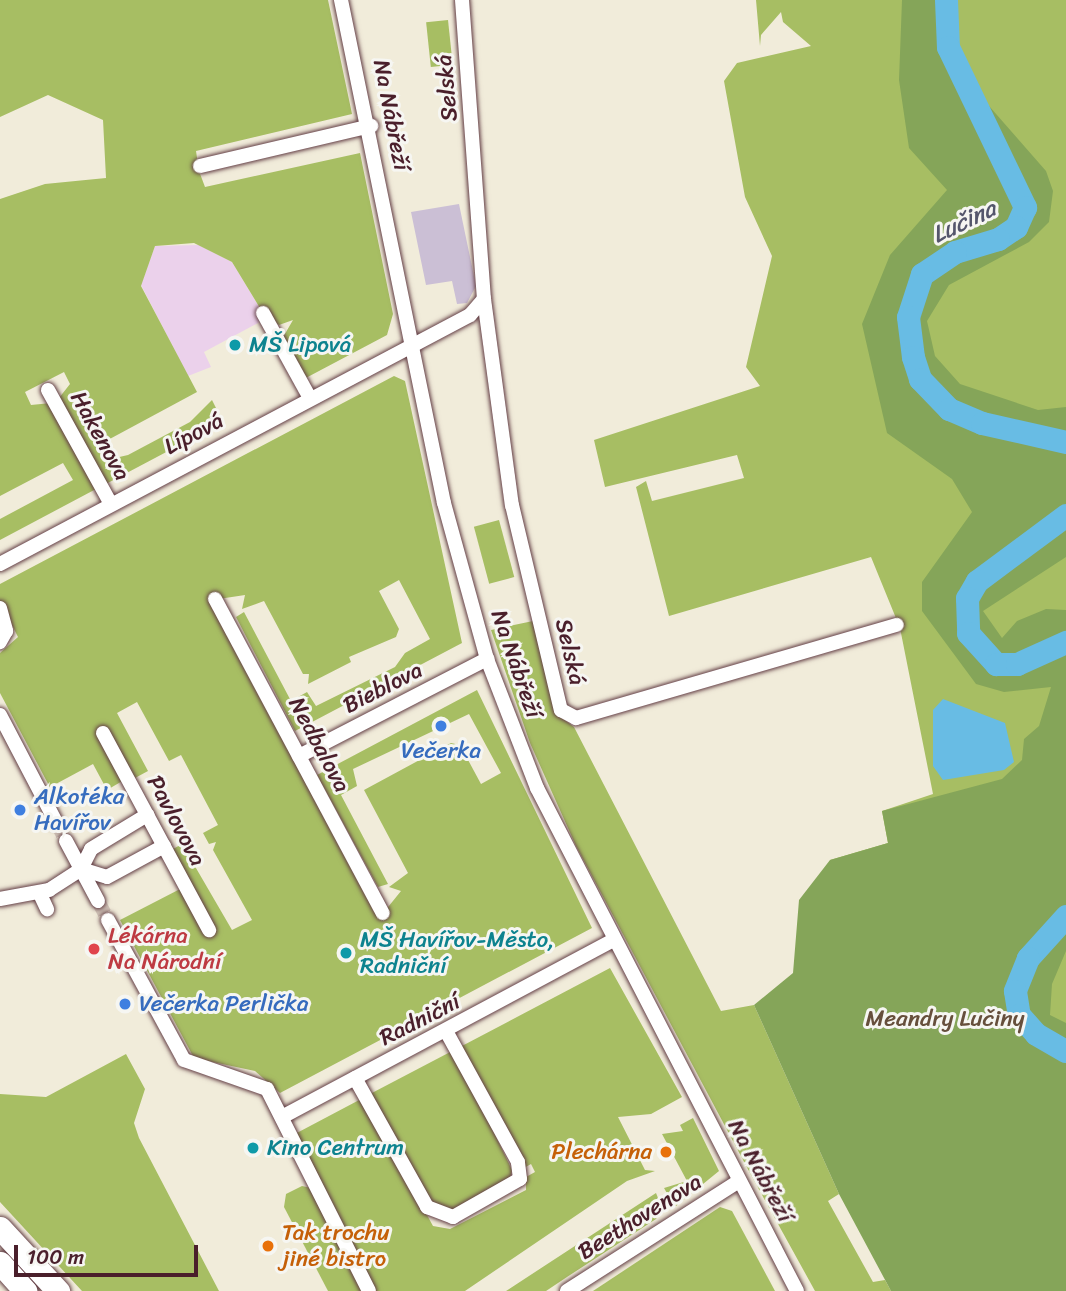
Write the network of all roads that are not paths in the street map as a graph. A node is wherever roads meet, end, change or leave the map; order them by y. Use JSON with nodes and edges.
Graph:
{"nodes":[{"id":1,"x":341,"y":0,"type":"edge"},
{"id":2,"x":461,"y":0,"type":"edge"},
{"id":3,"x":371,"y":126,"type":"junction"},
{"id":4,"x":200,"y":166,"type":"dead end"},
{"id":5,"x":484,"y":299,"type":"junction"},
{"id":6,"x":263,"y":313,"type":"dead end"},
{"id":7,"x":410,"y":345,"type":"junction"},
{"id":8,"x":48,"y":390,"type":"dead end"},
{"id":9,"x":310,"y":398,"type":"junction"},
{"id":10,"x":111,"y":504,"type":"junction"},
{"id":11,"x":0,"y":564,"type":"edge"},
{"id":12,"x":215,"y":599,"type":"dead end"},
{"id":13,"x":0,"y":608,"type":"edge"},
{"id":14,"x":897,"y":625,"type":"dead end"},
{"id":15,"x":0,"y":642,"type":"edge"},
{"id":16,"x":487,"y":659,"type":"junction"},
{"id":17,"x":0,"y":715,"type":"edge"},
{"id":18,"x":103,"y":733,"type":"dead end"},
{"id":19,"x":299,"y":756,"type":"junction"},
{"id":20,"x":148,"y":815,"type":"junction"},
{"id":21,"x":56,"y":822,"type":"tunnel mouth"},
{"id":22,"x":66,"y":841,"type":"tunnel mouth"},
{"id":23,"x":164,"y":846,"type":"junction"},
{"id":24,"x":81,"y":869,"type":"junction"},
{"id":25,"x":40,"y":894,"type":"junction"},
{"id":26,"x":0,"y":899,"type":"edge"},
{"id":27,"x":99,"y":901,"type":"tunnel mouth"},
{"id":28,"x":47,"y":909,"type":"dead end"},
{"id":29,"x":383,"y":913,"type":"dead end"},
{"id":30,"x":108,"y":920,"type":"tunnel mouth"},
{"id":31,"x":209,"y":930,"type":"dead end"},
{"id":32,"x":614,"y":940,"type":"junction"},
{"id":33,"x":447,"y":1033,"type":"junction"},
{"id":34,"x":355,"y":1078,"type":"junction"},
{"id":35,"x":282,"y":1117,"type":"junction"},
{"id":36,"x":739,"y":1181,"type":"junction"},
{"id":37,"x":0,"y":1228,"type":"edge"},
{"id":38,"x":0,"y":1263,"type":"edge"},
{"id":39,"x":25,"y":1291,"type":"edge"},
{"id":40,"x":58,"y":1291,"type":"edge"},
{"id":41,"x":369,"y":1291,"type":"edge"},
{"id":42,"x":567,"y":1291,"type":"edge"},
{"id":43,"x":797,"y":1291,"type":"edge"}],
"edges":[{"from":1,"to":3,"type":"street","name":"Na Nábřeží"},
{"from":2,"to":5,"type":"street","name":"Selská"},
{"from":3,"to":4,"type":"street"},
{"from":3,"to":7,"type":"street","name":"Na Nábřeží"},
{"from":5,"to":7,"type":"street"},
{"from":5,"to":14,"type":"street","name":"Selská"},
{"from":6,"to":9,"type":"street"},
{"from":7,"to":9,"type":"street","name":"Lípová"},
{"from":7,"to":16,"type":"street","name":"Na Nábřeží"},
{"from":8,"to":10,"type":"street","name":"Hakenova"},
{"from":9,"to":10,"type":"street","name":"Lípová"},
{"from":10,"to":11,"type":"street","name":"Lípová"},
{"from":12,"to":19,"type":"street","name":"Nedbalova"},
{"from":13,"to":15,"type":"street"},
{"from":16,"to":19,"type":"street","name":"Bieblova"},
{"from":16,"to":32,"type":"street","name":"Na Nábřeží"},
{"from":17,"to":21,"type":"street"},
{"from":18,"to":20,"type":"street","name":"Pavlovova"},
{"from":19,"to":29,"type":"street","name":"Nedbalova"},
{"from":20,"to":23,"type":"street","name":"Pavlovova"},
{"from":20,"to":24,"type":"street"},
{"from":22,"to":24,"type":"street"},
{"from":23,"to":24,"type":"street"},
{"from":23,"to":31,"type":"street","name":"Pavlovova"},
{"from":24,"to":25,"type":"street"},
{"from":24,"to":27,"type":"street"},
{"from":25,"to":26,"type":"street"},
{"from":25,"to":28,"type":"street"},
{"from":30,"to":35,"type":"street"},
{"from":32,"to":33,"type":"street","name":"Radniční"},
{"from":32,"to":36,"type":"street","name":"Na Nábřeží"},
{"from":33,"to":34,"type":"street","name":"Radniční"},
{"from":33,"to":34,"type":"street"},
{"from":34,"to":35,"type":"street","name":"Radniční"},
{"from":35,"to":41,"type":"street"},
{"from":36,"to":42,"type":"street","name":"Beethovenova"},
{"from":36,"to":43,"type":"street","name":"Na Nábřeží"},
{"from":37,"to":40,"type":"main road"},
{"from":38,"to":39,"type":"main road"}]}
